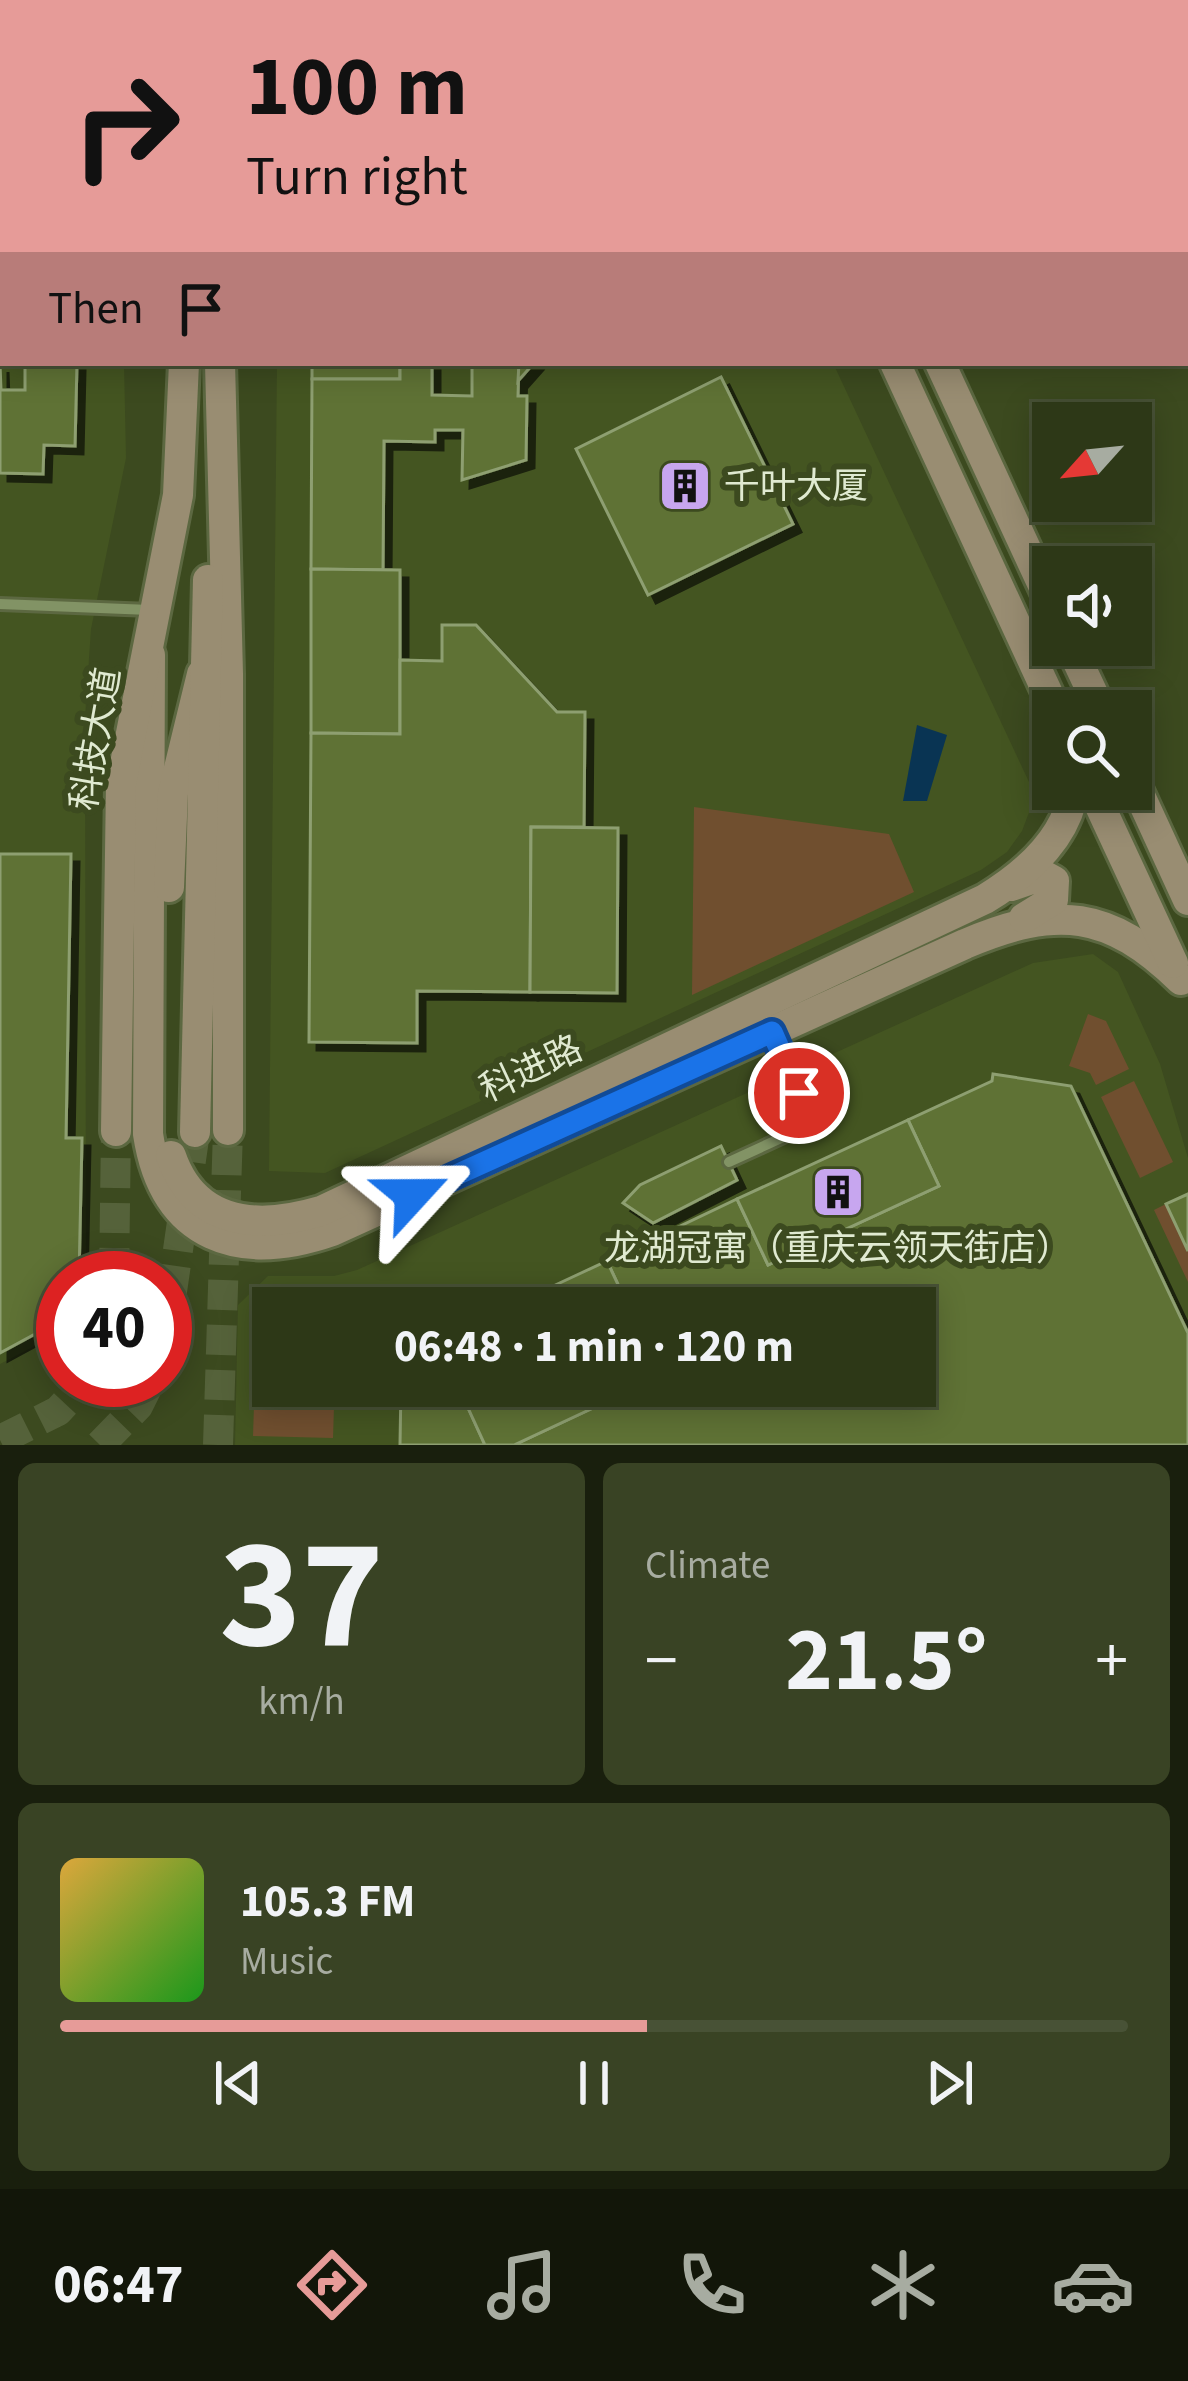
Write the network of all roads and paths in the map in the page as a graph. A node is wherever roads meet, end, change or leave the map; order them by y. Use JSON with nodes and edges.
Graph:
{"nodes":[{"id":1,"x":184,"y":366,"type":"edge"},
{"id":2,"x":220,"y":366,"type":"edge"},
{"id":3,"x":896,"y":366,"type":"edge"},
{"id":4,"x":941,"y":366,"type":"edge"},
{"id":5,"x":219,"y":408,"type":"junction"},
{"id":6,"x":1032,"y":562,"type":"edge"},
{"id":7,"x":0,"y":604,"type":"edge"},
{"id":8,"x":160,"y":610,"type":"junction"},
{"id":9,"x":150,"y":656,"type":"junction"},
{"id":10,"x":202,"y":674,"type":"junction"},
{"id":11,"x":1046,"y":690,"type":"edge"},
{"id":12,"x":1068,"y":810,"type":"edge"},
{"id":13,"x":1102,"y":810,"type":"edge"},
{"id":14,"x":1147,"y":810,"type":"edge"},
{"id":15,"x":1002,"y":889,"type":"junction"},
{"id":16,"x":1188,"y":900,"type":"edge"},
{"id":17,"x":991,"y":933,"type":"junction"},
{"id":18,"x":1185,"y":987,"type":"edge"},
{"id":19,"x":772,"y":1032,"type":"junction"},
{"id":20,"x":228,"y":1130,"type":"tunnel mouth"},
{"id":21,"x":116,"y":1131,"type":"tunnel mouth"},
{"id":22,"x":195,"y":1132,"type":"tunnel mouth"},
{"id":23,"x":729,"y":1162,"type":"dead end"}],
"edges":[{"from":1,"to":8,"type":"main road","name":"科技大道"},
{"from":2,"to":5,"type":"main road"},
{"from":3,"to":11,"type":"main road"},
{"from":4,"to":6,"type":"main road"},
{"from":5,"to":10,"type":"main road"},
{"from":5,"to":20,"type":"main road"},
{"from":7,"to":8,"type":"lane"},
{"from":8,"to":9,"type":"main road","name":"科技大道"},
{"from":9,"to":19,"type":"main road"},
{"from":9,"to":21,"type":"main road","name":"科技大道"},
{"from":10,"to":15,"type":"main road","name":"科进路"},
{"from":10,"to":22,"type":"main road"},
{"from":12,"to":15,"type":"main road","name":"科进路"},
{"from":13,"to":18,"type":"main road"},
{"from":14,"to":16,"type":"main road"},
{"from":15,"to":17,"type":"main road"},
{"from":17,"to":18,"type":"main road"},
{"from":17,"to":19,"type":"main road"},
{"from":19,"to":23,"type":"lane"}]}
